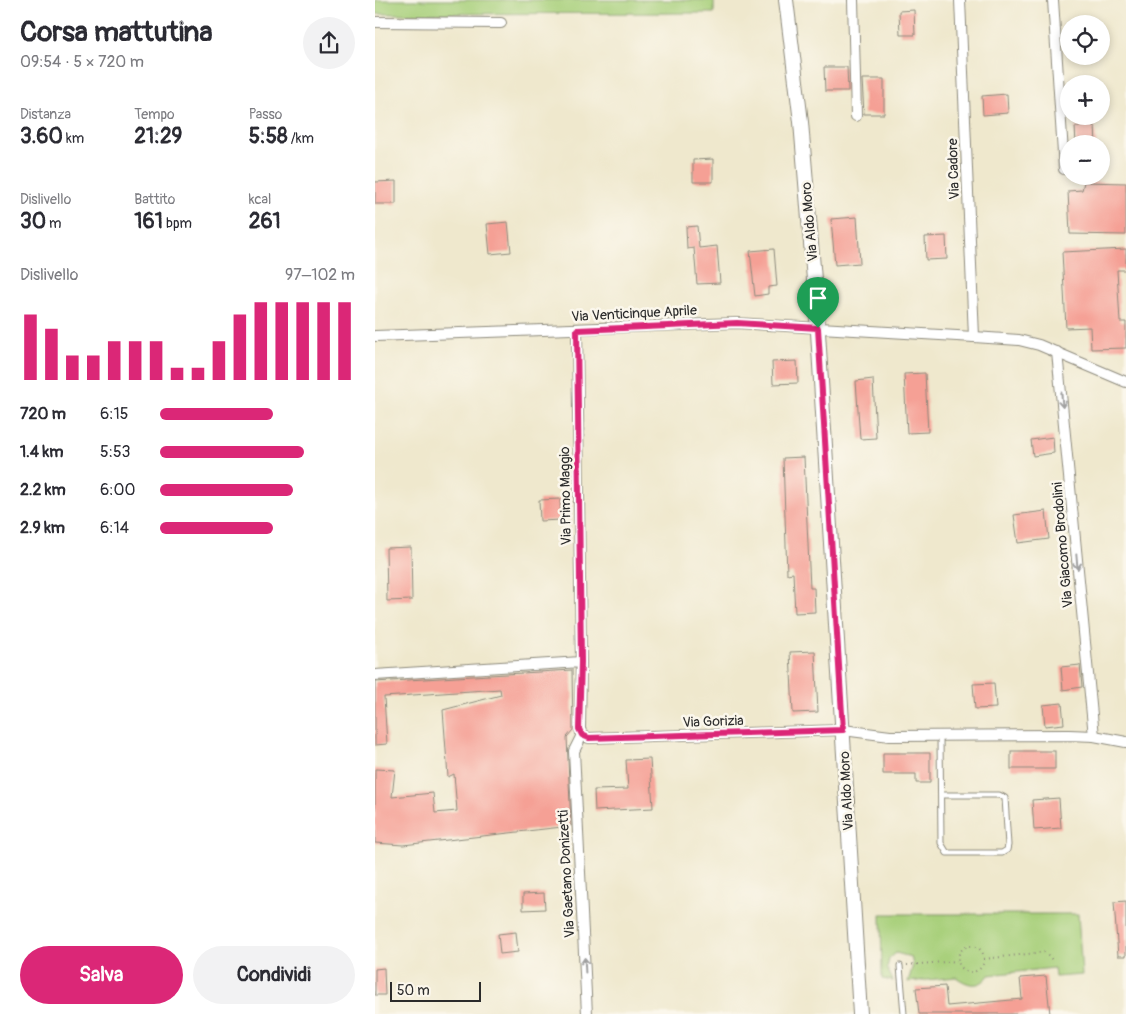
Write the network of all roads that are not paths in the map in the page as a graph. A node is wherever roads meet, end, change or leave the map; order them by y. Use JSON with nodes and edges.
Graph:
{"nodes":[{"id":1,"x":786,"y":0,"type":"edge"},
{"id":2,"x":853,"y":0,"type":"edge"},
{"id":3,"x":960,"y":0,"type":"edge"},
{"id":4,"x":1053,"y":0,"type":"edge"},
{"id":5,"x":375,"y":22,"type":"edge"},
{"id":6,"x":501,"y":23,"type":"dead end"},
{"id":7,"x":856,"y":116,"type":"dead end"},
{"id":8,"x":1062,"y":135,"type":"edge"},
{"id":9,"x":818,"y":328,"type":"junction"},
{"id":10,"x":577,"y":330,"type":"junction"},
{"id":11,"x":375,"y":336,"type":"edge"},
{"id":12,"x":974,"y":337,"type":"junction"},
{"id":13,"x":1057,"y":352,"type":"junction"},
{"id":14,"x":1126,"y":382,"type":"edge"},
{"id":15,"x":581,"y":662,"type":"junction"},
{"id":16,"x":375,"y":675,"type":"edge"},
{"id":17,"x":843,"y":730,"type":"junction"},
{"id":18,"x":582,"y":735,"type":"junction"},
{"id":19,"x":940,"y":736,"type":"junction"},
{"id":20,"x":1094,"y":736,"type":"junction"},
{"id":21,"x":1126,"y":742,"type":"edge"},
{"id":22,"x":941,"y":795,"type":"junction"},
{"id":23,"x":900,"y":966,"type":"road end"},
{"id":24,"x":587,"y":1014,"type":"edge"},
{"id":25,"x":860,"y":1014,"type":"edge"},
{"id":26,"x":905,"y":1014,"type":"edge"}],
"edges":[{"from":1,"to":9,"type":"main road","name":"Via Aldo Moro"},
{"from":2,"to":7,"type":"street"},
{"from":3,"to":12,"type":"street","name":"Via Cadore"},
{"from":4,"to":8,"type":"street"},
{"from":5,"to":6,"type":"street"},
{"from":9,"to":10,"type":"street","name":"Via Venticinque Aprile"},
{"from":9,"to":12,"type":"street","name":"Via Venticinque Aprile"},
{"from":9,"to":17,"type":"main road","name":"Via Aldo Moro"},
{"from":10,"to":11,"type":"street","name":"Via Venticinque Aprile"},
{"from":10,"to":15,"type":"street","name":"Via Primo Maggio"},
{"from":12,"to":13,"type":"street","name":"Via Venticinque Aprile"},
{"from":13,"to":14,"type":"street","name":"Via Venticinque Aprile"},
{"from":13,"to":20,"type":"street","name":"Via Giacomo Brodolini","one_way":true},
{"from":15,"to":16,"type":"street"},
{"from":15,"to":18,"type":"street"},
{"from":17,"to":18,"type":"street","name":"Via Gorizia"},
{"from":17,"to":19,"type":"street","name":"Via Gorizia"},
{"from":17,"to":25,"type":"main road","name":"Via Aldo Moro"},
{"from":24,"to":18,"type":"street","name":"Via Gaetano Donizetti","one_way":true},
{"from":19,"to":20,"type":"street","name":"Via Gorizia"},
{"from":19,"to":22,"type":"lane"},
{"from":20,"to":21,"type":"street","name":"Via Gorizia"},
{"from":22,"to":22,"type":"lane"},
{"from":23,"to":26,"type":"lane"}]}
